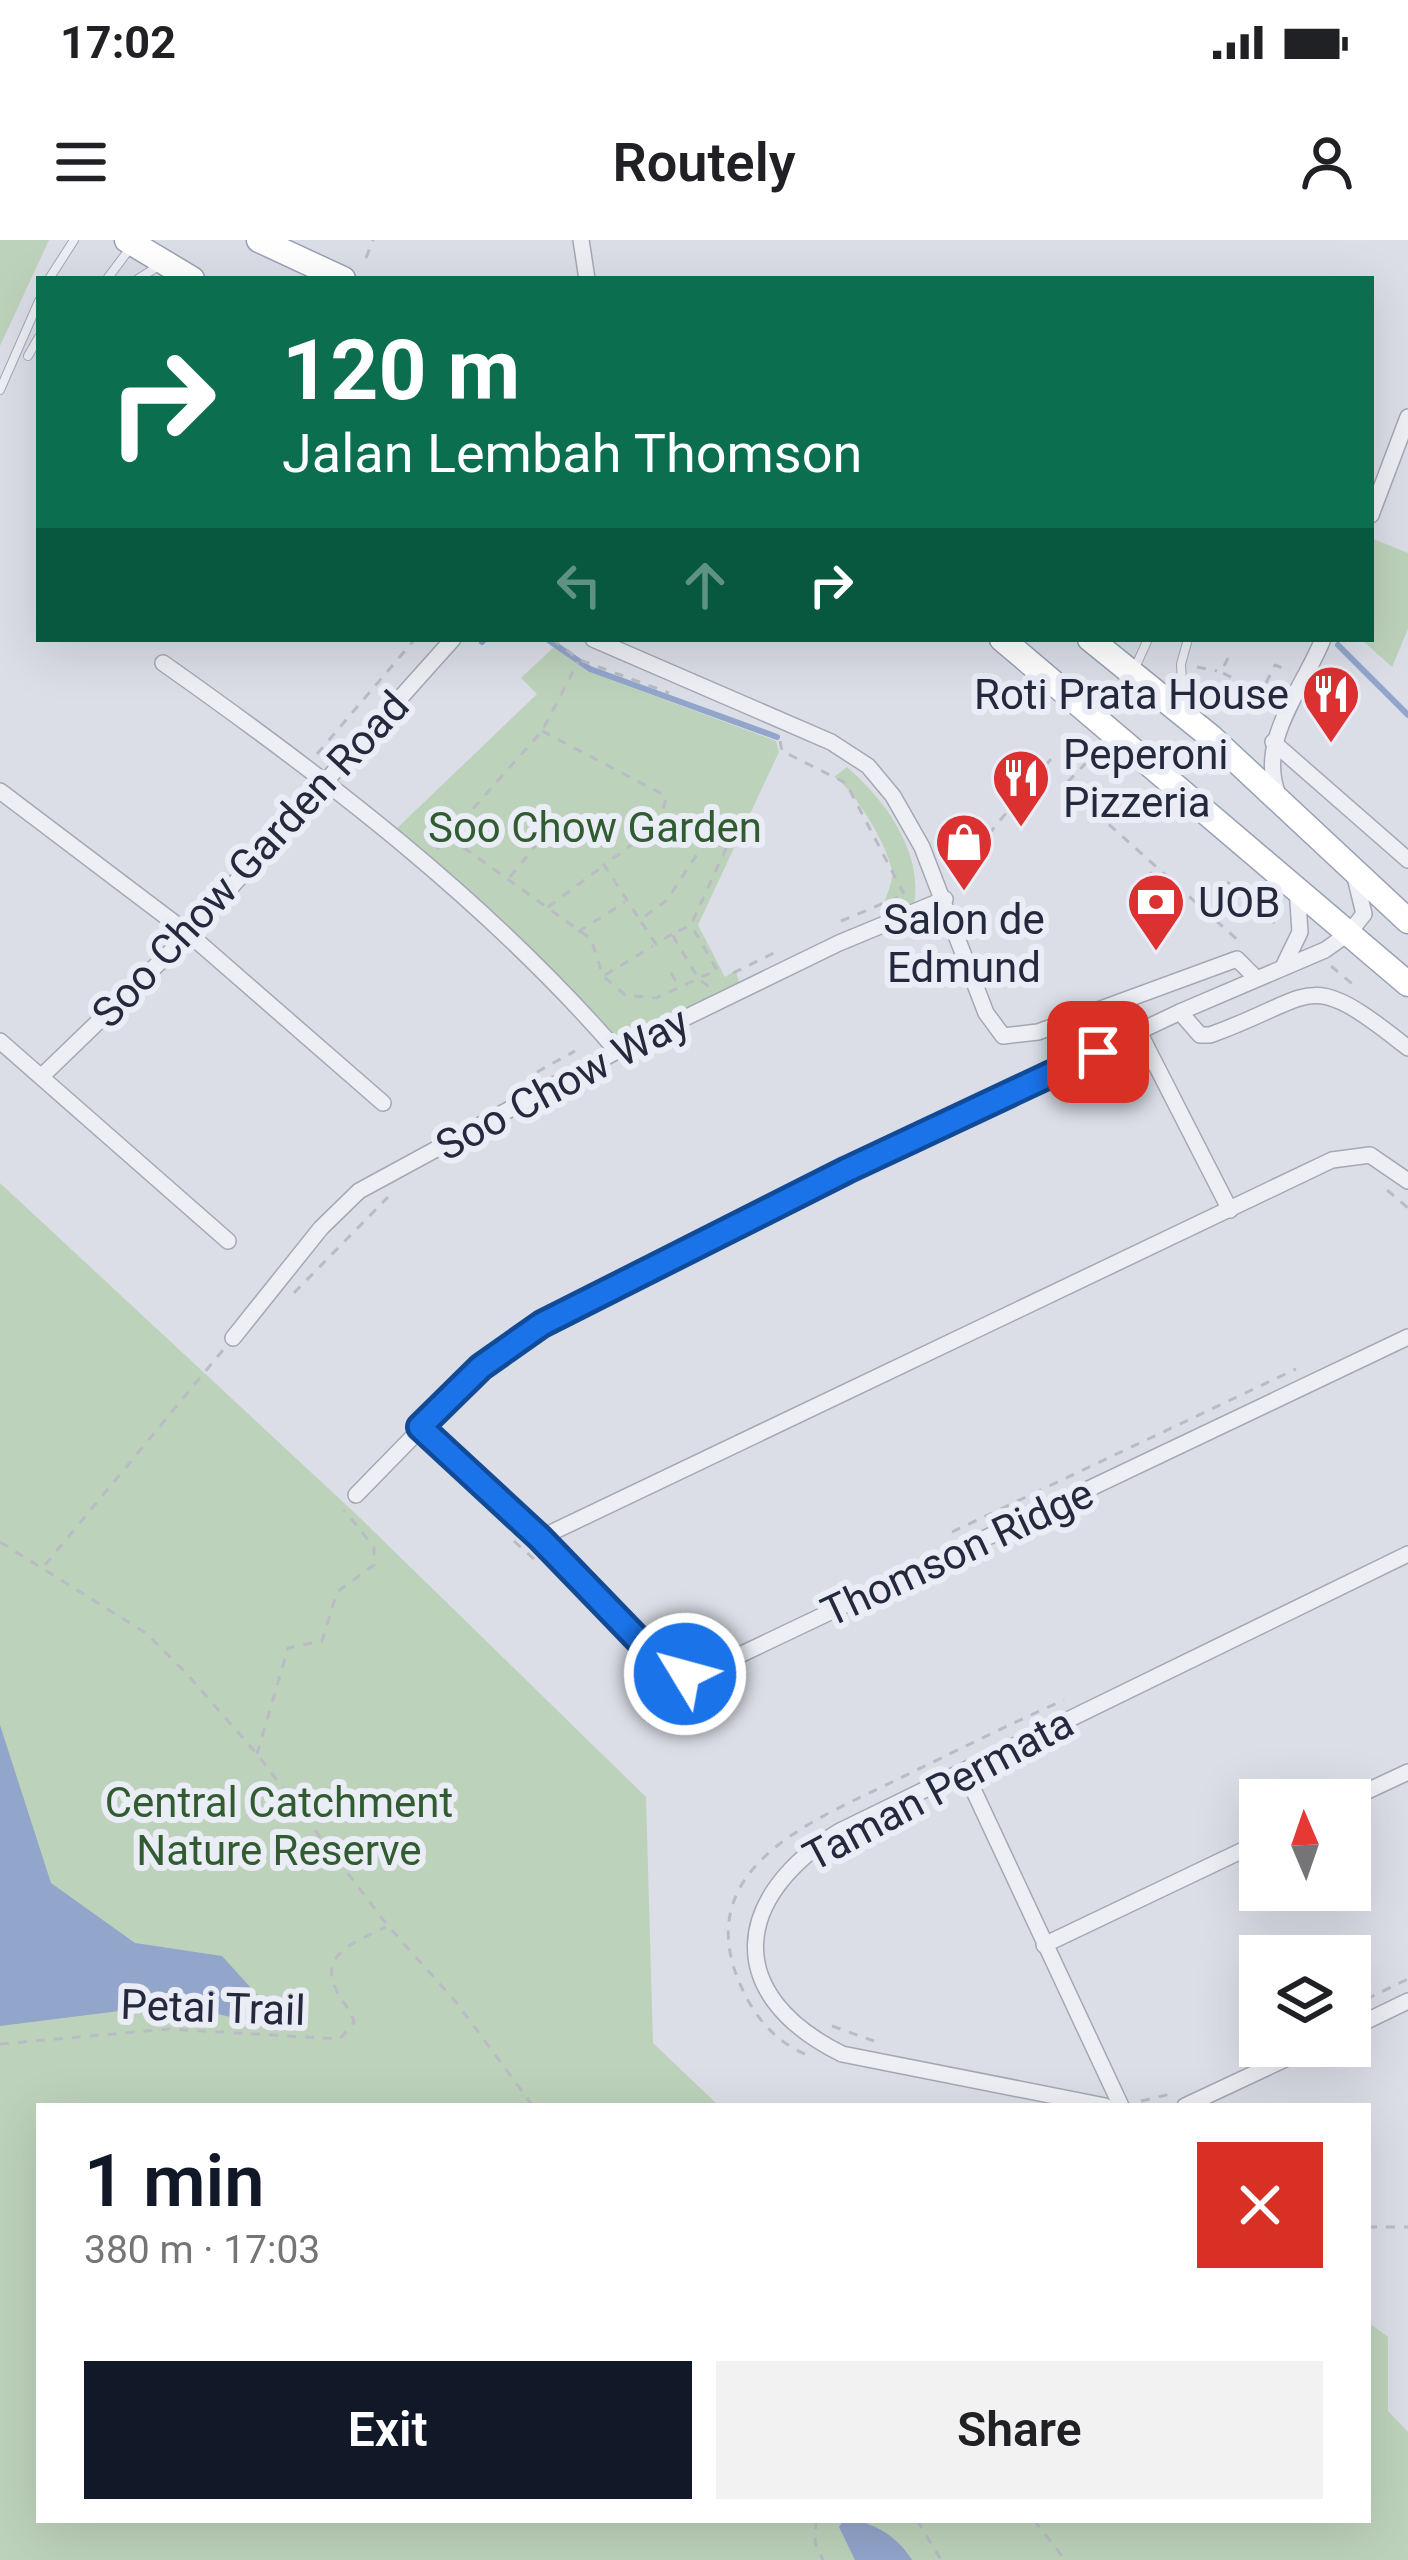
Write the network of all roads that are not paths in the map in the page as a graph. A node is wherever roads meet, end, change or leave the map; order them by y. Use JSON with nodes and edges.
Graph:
{"nodes":[{"id":1,"x":74,"y":240,"type":"edge"},
{"id":2,"x":259,"y":240,"type":"edge"},
{"id":3,"x":581,"y":240,"type":"edge"},
{"id":4,"x":130,"y":242,"type":"edge"},
{"id":5,"x":56,"y":262,"type":"junction"},
{"id":6,"x":164,"y":264,"type":"junction"},
{"id":7,"x":50,"y":276,"type":"edge"},
{"id":8,"x":59,"y":276,"type":"edge"},
{"id":9,"x":109,"y":276,"type":"edge"},
{"id":10,"x":143,"y":276,"type":"edge"},
{"id":11,"x":186,"y":276,"type":"edge"},
{"id":12,"x":337,"y":276,"type":"edge"},
{"id":13,"x":586,"y":276,"type":"edge"},
{"id":14,"x":36,"y":309,"type":"edge"},
{"id":15,"x":36,"y":342,"type":"edge"},
{"id":16,"x":28,"y":356,"type":"dead end"},
{"id":17,"x":0,"y":390,"type":"edge"},
{"id":18,"x":1408,"y":417,"type":"edge"},
{"id":19,"x":1374,"y":507,"type":"edge"},
{"id":20,"x":450,"y":642,"type":"edge"},
{"id":21,"x":600,"y":642,"type":"edge"},
{"id":22,"x":1006,"y":642,"type":"edge"},
{"id":23,"x":1094,"y":642,"type":"edge"},
{"id":24,"x":1147,"y":642,"type":"edge"},
{"id":25,"x":1188,"y":642,"type":"edge"},
{"id":26,"x":1322,"y":642,"type":"edge"},
{"id":27,"x":163,"y":663,"type":"dead end"},
{"id":28,"x":1132,"y":673,"type":"junction"},
{"id":29,"x":1194,"y":723,"type":"junction"},
{"id":30,"x":1273,"y":742,"type":"junction"},
{"id":31,"x":1231,"y":756,"type":"junction"},
{"id":32,"x":329,"y":781,"type":"junction"},
{"id":33,"x":0,"y":791,"type":"edge"},
{"id":34,"x":1283,"y":805,"type":"junction"},
{"id":35,"x":1408,"y":860,"type":"edge"},
{"id":36,"x":1354,"y":874,"type":"junction"},
{"id":37,"x":1298,"y":888,"type":"junction"},
{"id":38,"x":944,"y":895,"type":"junction"},
{"id":39,"x":1408,"y":921,"type":"edge"},
{"id":40,"x":1349,"y":933,"type":"junction"},
{"id":41,"x":189,"y":934,"type":"junction"},
{"id":42,"x":1284,"y":965,"type":"junction"},
{"id":43,"x":1256,"y":977,"type":"junction"},
{"id":44,"x":1408,"y":984,"type":"edge"},
{"id":45,"x":1180,"y":1012,"type":"junction"},
{"id":46,"x":1139,"y":1031,"type":"junction"},
{"id":47,"x":0,"y":1041,"type":"edge"},
{"id":48,"x":1408,"y":1048,"type":"edge"},
{"id":49,"x":617,"y":1052,"type":"junction"},
{"id":50,"x":42,"y":1076,"type":"junction"},
{"id":51,"x":383,"y":1103,"type":"dead end"},
{"id":52,"x":1408,"y":1181,"type":"edge"},
{"id":53,"x":1230,"y":1210,"type":"junction"},
{"id":54,"x":228,"y":1241,"type":"dead end"},
{"id":55,"x":1408,"y":1337,"type":"edge"},
{"id":56,"x":232,"y":1338,"type":"road end"},
{"id":57,"x":420,"y":1427,"type":"junction"},
{"id":58,"x":356,"y":1495,"type":"road end"},
{"id":59,"x":540,"y":1538,"type":"junction"},
{"id":60,"x":1408,"y":1554,"type":"edge"},
{"id":61,"x":965,"y":1772,"type":"junction"},
{"id":62,"x":1408,"y":1772,"type":"edge"},
{"id":63,"x":1371,"y":1789,"type":"edge"},
{"id":64,"x":1239,"y":1852,"type":"edge"},
{"id":65,"x":1044,"y":1945,"type":"junction"},
{"id":66,"x":1408,"y":2001,"type":"edge"},
{"id":67,"x":1371,"y":2019,"type":"edge"},
{"id":68,"x":1260,"y":2067,"type":"edge"},
{"id":69,"x":1180,"y":2099,"type":"edge"},
{"id":70,"x":1114,"y":2102,"type":"edge"}],
"edges":[{"from":1,"to":5,"type":"lane"},
{"from":2,"to":12,"type":"main road"},
{"from":3,"to":13,"type":"street"},
{"from":4,"to":6,"type":"main road"},
{"from":4,"to":9,"type":"lane"},
{"from":5,"to":7,"type":"lane"},
{"from":5,"to":8,"type":"lane"},
{"from":6,"to":10,"type":"lane"},
{"from":6,"to":11,"type":"main road"},
{"from":14,"to":17,"type":"lane"},
{"from":15,"to":16,"type":"lane"},
{"from":18,"to":19,"type":"street"},
{"from":20,"to":32,"type":"street","name":"Soo Chow Garden Road"},
{"from":21,"to":38,"type":"street"},
{"from":22,"to":37,"type":"main road"},
{"from":23,"to":28,"type":"main road"},
{"from":24,"to":28,"type":"lane"},
{"from":25,"to":29,"type":"lane"},
{"from":26,"to":30,"type":"street"},
{"from":27,"to":32,"type":"street"},
{"from":28,"to":29,"type":"main road"},
{"from":29,"to":31,"type":"main road"},
{"from":30,"to":31,"type":"street"},
{"from":30,"to":34,"type":"street"},
{"from":30,"to":35,"type":"street"},
{"from":31,"to":34,"type":"main road"},
{"from":32,"to":41,"type":"street","name":"Soo Chow Garden Road"},
{"from":32,"to":49,"type":"street"},
{"from":33,"to":41,"type":"street"},
{"from":34,"to":36,"type":"main road"},
{"from":36,"to":39,"type":"main road"},
{"from":36,"to":40,"type":"street"},
{"from":37,"to":40,"type":"main road"},
{"from":37,"to":42,"type":"street"},
{"from":38,"to":43,"type":"street"},
{"from":38,"to":49,"type":"street","name":"Soo Chow Way"},
{"from":40,"to":42,"type":"street"},
{"from":40,"to":44,"type":"main road"},
{"from":41,"to":50,"type":"street","name":"Soo Chow Garden Road"},
{"from":41,"to":51,"type":"street"},
{"from":42,"to":43,"type":"street"},
{"from":43,"to":45,"type":"street"},
{"from":45,"to":46,"type":"street"},
{"from":45,"to":48,"type":"street"},
{"from":46,"to":53,"type":"street"},
{"from":46,"to":57,"type":"street"},
{"from":47,"to":50,"type":"street"},
{"from":49,"to":56,"type":"street","name":"Soo Chow Way"},
{"from":50,"to":54,"type":"street"},
{"from":52,"to":53,"type":"street"},
{"from":53,"to":59,"type":"street"},
{"from":55,"to":59,"type":"street","name":"Thomson Ridge"},
{"from":57,"to":58,"type":"street"},
{"from":57,"to":59,"type":"street","name":"Thomson Ridge"},
{"from":60,"to":61,"type":"street","name":"Taman Permata"},
{"from":61,"to":65,"type":"street"},
{"from":61,"to":70,"type":"street","name":"Taman Permata"},
{"from":62,"to":63,"type":"street"},
{"from":64,"to":65,"type":"street"},
{"from":65,"to":70,"type":"street"},
{"from":66,"to":67,"type":"street"},
{"from":68,"to":69,"type":"street"}]}
